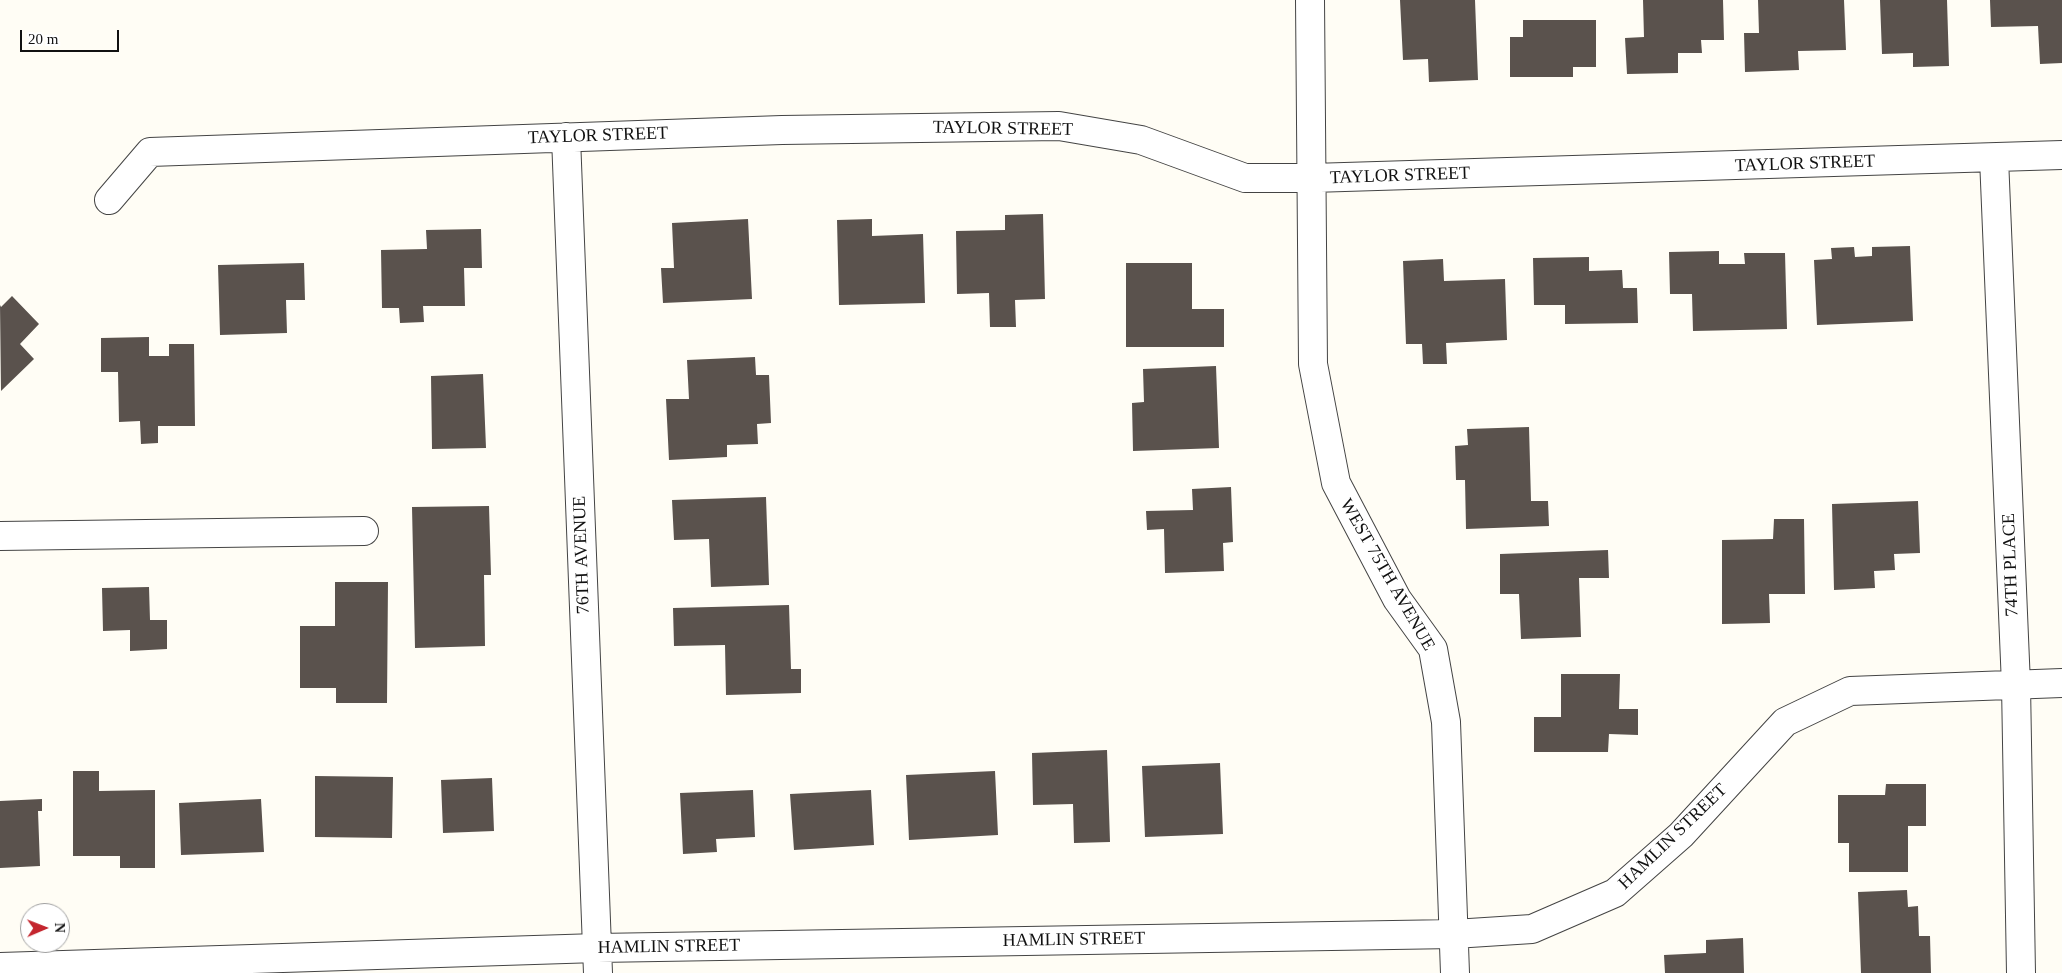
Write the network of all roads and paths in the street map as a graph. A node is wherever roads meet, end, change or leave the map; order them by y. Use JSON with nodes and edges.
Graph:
{"nodes":[{"id":1,"x":1310,"y":0,"type":"edge"},
{"id":2,"x":566,"y":137,"type":"junction"},
{"id":3,"x":2062,"y":155,"type":"edge"},
{"id":4,"x":1994,"y":158,"type":"junction"},
{"id":5,"x":1312,"y":178,"type":"junction"},
{"id":6,"x":109,"y":200,"type":"dead end"},
{"id":7,"x":364,"y":531,"type":"dead end"},
{"id":8,"x":0,"y":536,"type":"edge"},
{"id":9,"x":2062,"y":683,"type":"edge"},
{"id":10,"x":2016,"y":684,"type":"junction"},
{"id":11,"x":1454,"y":934,"type":"junction"},
{"id":12,"x":598,"y":961,"type":"edge"},
{"id":13,"x":0,"y":967,"type":"edge"},
{"id":14,"x":1455,"y":973,"type":"edge"},
{"id":15,"x":2022,"y":973,"type":"edge"}],
"edges":[{"from":1,"to":5,"type":"street","name":"WEST 75TH AVENUE"},
{"from":2,"to":5,"type":"street","name":"TAYLOR STREET"},
{"from":2,"to":6,"type":"street","name":"TAYLOR STREET"},
{"from":2,"to":12,"type":"street","name":"76TH AVENUE"},
{"from":3,"to":4,"type":"street","name":"TAYLOR STREET"},
{"from":4,"to":5,"type":"street","name":"TAYLOR STREET"},
{"from":4,"to":10,"type":"street","name":"74TH PLACE"},
{"from":5,"to":11,"type":"street","name":"WEST 75TH AVENUE"},
{"from":7,"to":8,"type":"street"},
{"from":9,"to":10,"type":"street","name":"HAMLIN STREET"},
{"from":10,"to":11,"type":"street","name":"HAMLIN STREET"},
{"from":10,"to":15,"type":"street","name":"74TH PLACE"},
{"from":11,"to":12,"type":"street","name":"HAMLIN STREET"},
{"from":11,"to":14,"type":"street","name":"WEST 75TH AVENUE"},
{"from":12,"to":13,"type":"street","name":"HAMLIN STREET"}]}
